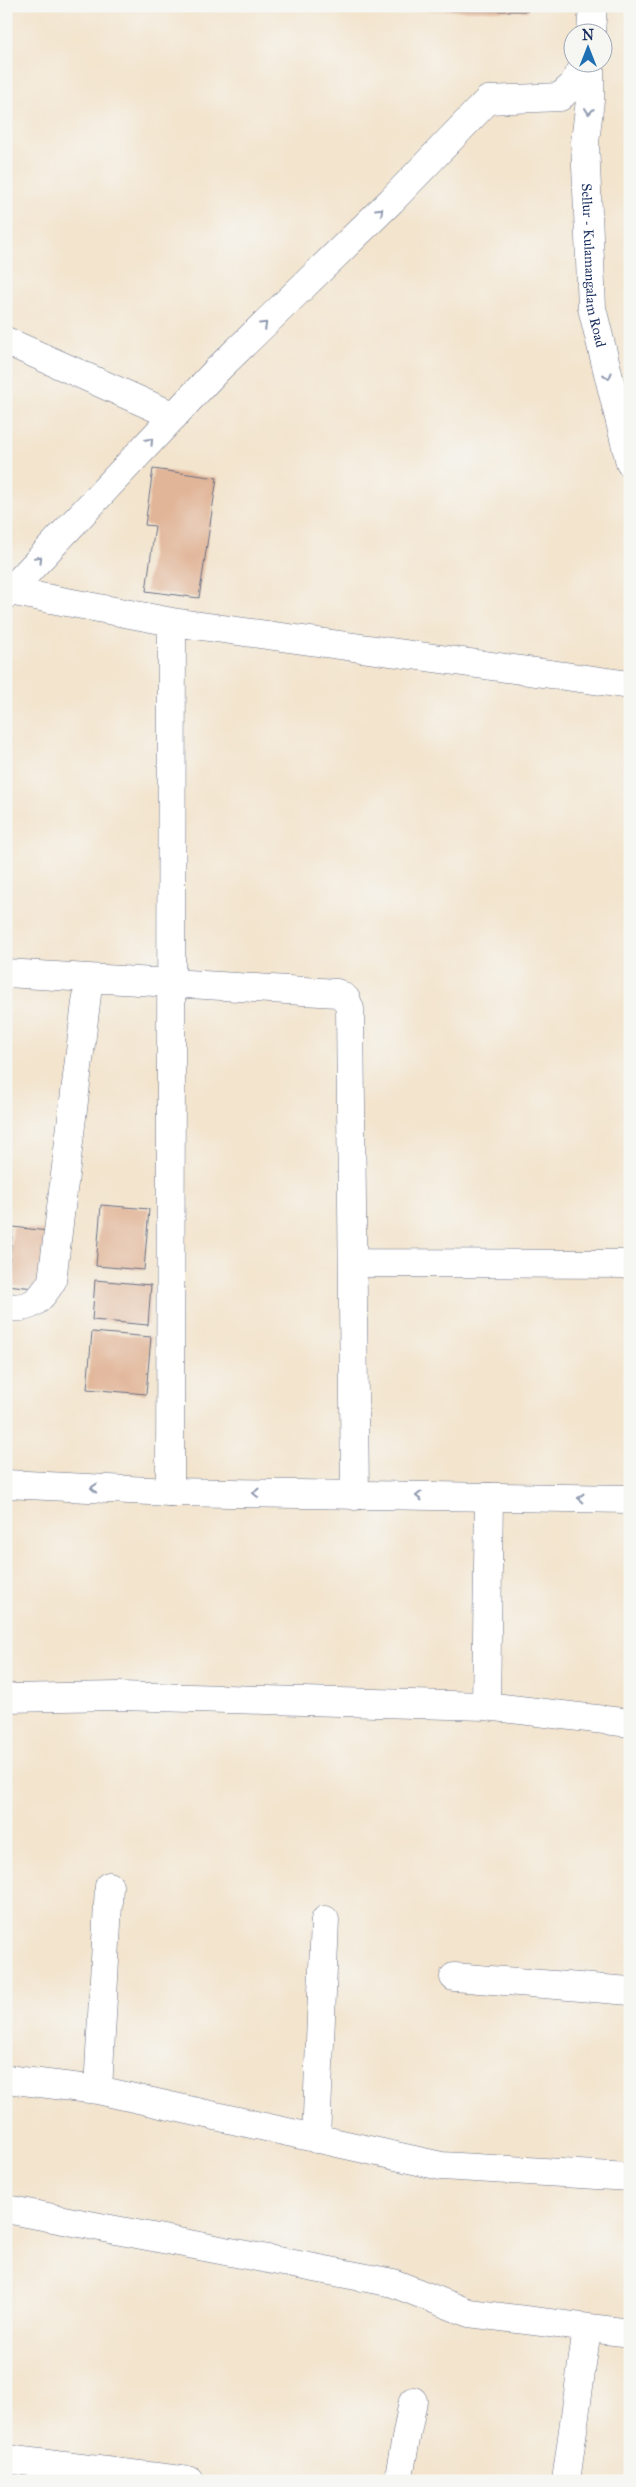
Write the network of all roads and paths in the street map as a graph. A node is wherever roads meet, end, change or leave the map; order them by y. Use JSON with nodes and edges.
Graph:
{"nodes":[{"id":1,"x":594,"y":6,"type":"edge"},
{"id":2,"x":592,"y":22,"type":"edge"},
{"id":3,"x":581,"y":72,"type":"edge"},
{"id":4,"x":589,"y":72,"type":"edge"},
{"id":5,"x":6,"y":341,"type":"edge"},
{"id":6,"x":174,"y":416,"type":"junction"},
{"id":7,"x":630,"y":463,"type":"edge"},
{"id":8,"x":8,"y":593,"type":"edge"},
{"id":9,"x":172,"y":622,"type":"junction"},
{"id":10,"x":630,"y":685,"type":"edge"},
{"id":11,"x":6,"y":973,"type":"edge"},
{"id":12,"x":89,"y":978,"type":"junction"},
{"id":13,"x":170,"y":982,"type":"junction"},
{"id":14,"x":353,"y":1263,"type":"junction"},
{"id":15,"x":630,"y":1264,"type":"edge"},
{"id":16,"x":6,"y":1307,"type":"edge"},
{"id":17,"x":6,"y":1484,"type":"edge"},
{"id":18,"x":170,"y":1492,"type":"junction"},
{"id":19,"x":355,"y":1496,"type":"junction"},
{"id":20,"x":489,"y":1497,"type":"junction"},
{"id":21,"x":630,"y":1499,"type":"edge"},
{"id":22,"x":6,"y":1698,"type":"edge"},
{"id":23,"x":486,"y":1706,"type":"junction"},
{"id":24,"x":630,"y":1723,"type":"edge"},
{"id":25,"x":109,"y":1886,"type":"dead end"},
{"id":26,"x":325,"y":1920,"type":"dead end"},
{"id":27,"x":454,"y":1977,"type":"dead end"},
{"id":28,"x":630,"y":1991,"type":"edge"},
{"id":29,"x":6,"y":2079,"type":"edge"},
{"id":30,"x":98,"y":2090,"type":"junction"},
{"id":31,"x":316,"y":2139,"type":"junction"},
{"id":32,"x":630,"y":2177,"type":"edge"},
{"id":33,"x":6,"y":2209,"type":"edge"},
{"id":34,"x":587,"y":2328,"type":"junction"},
{"id":35,"x":630,"y":2333,"type":"edge"},
{"id":36,"x":413,"y":2401,"type":"dead end"},
{"id":37,"x":6,"y":2460,"type":"edge"},
{"id":38,"x":190,"y":2481,"type":"edge"},
{"id":39,"x":398,"y":2481,"type":"edge"},
{"id":40,"x":566,"y":2481,"type":"edge"}],
"edges":[{"from":1,"to":2,"type":"street"},
{"from":6,"to":3,"type":"street","one_way":true},
{"from":4,"to":7,"type":"street","name":"Sellur - Kulamangalam Road","one_way":true},
{"from":5,"to":6,"type":"street"},
{"from":8,"to":6,"type":"street","one_way":true},
{"from":8,"to":9,"type":"street"},
{"from":9,"to":10,"type":"street"},
{"from":9,"to":13,"type":"street"},
{"from":11,"to":12,"type":"street"},
{"from":12,"to":13,"type":"street"},
{"from":12,"to":16,"type":"street"},
{"from":13,"to":14,"type":"street"},
{"from":13,"to":18,"type":"street"},
{"from":14,"to":15,"type":"street"},
{"from":14,"to":19,"type":"street"},
{"from":18,"to":17,"type":"street","one_way":true},
{"from":19,"to":18,"type":"street","one_way":true},
{"from":20,"to":19,"type":"street","one_way":true},
{"from":21,"to":20,"type":"street","one_way":true},
{"from":20,"to":23,"type":"street"},
{"from":22,"to":23,"type":"street"},
{"from":23,"to":24,"type":"street"},
{"from":25,"to":30,"type":"street"},
{"from":26,"to":31,"type":"street"},
{"from":27,"to":28,"type":"street"},
{"from":29,"to":30,"type":"street"},
{"from":30,"to":31,"type":"street"},
{"from":31,"to":32,"type":"street"},
{"from":33,"to":34,"type":"street"},
{"from":34,"to":35,"type":"street"},
{"from":34,"to":40,"type":"street"},
{"from":36,"to":39,"type":"street"},
{"from":37,"to":38,"type":"street"}]}
